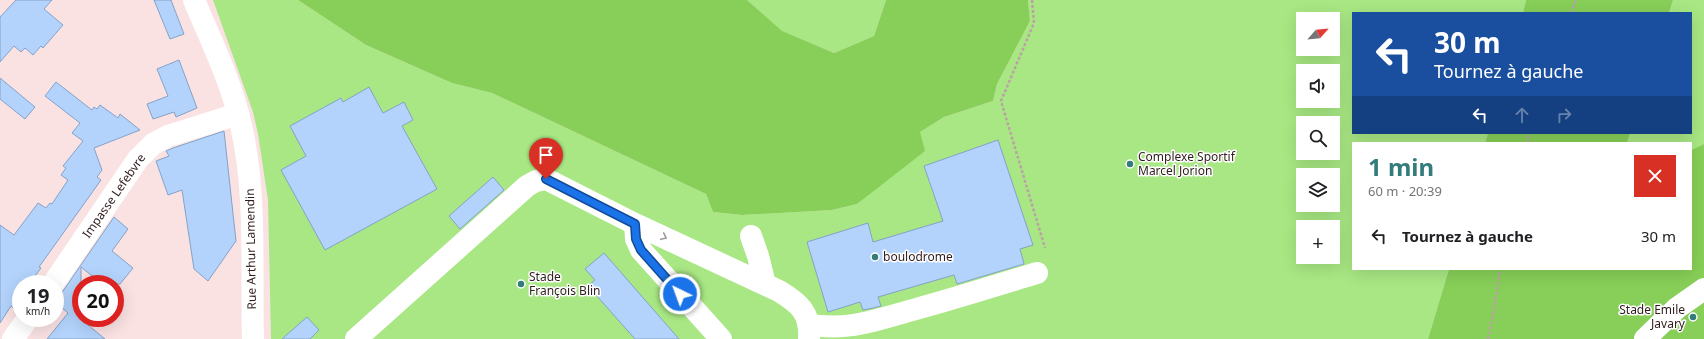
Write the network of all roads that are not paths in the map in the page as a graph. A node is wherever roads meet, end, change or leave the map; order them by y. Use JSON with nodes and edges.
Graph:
{"nodes":[{"id":1,"x":194,"y":0,"type":"edge"},
{"id":2,"x":238,"y":114,"type":"junction"},
{"id":3,"x":635,"y":224,"type":"junction"},
{"id":4,"x":751,"y":236,"type":"dead end"},
{"id":5,"x":1037,"y":273,"type":"dead end"},
{"id":6,"x":59,"y":275,"type":"edge"},
{"id":7,"x":765,"y":284,"type":"junction"},
{"id":8,"x":1704,"y":289,"type":"edge"},
{"id":9,"x":22,"y":327,"type":"edge"},
{"id":10,"x":809,"y":331,"type":"edge"},
{"id":11,"x":13,"y":339,"type":"edge"},
{"id":12,"x":253,"y":339,"type":"edge"},
{"id":13,"x":356,"y":339,"type":"edge"},
{"id":14,"x":721,"y":339,"type":"edge"},
{"id":15,"x":1645,"y":339,"type":"edge"}],
"edges":[{"from":1,"to":2,"type":"street","name":"Rue Arthur Lamendin"},
{"from":2,"to":6,"type":"street","name":"Impasse Lefebvre"},
{"from":2,"to":12,"type":"street","name":"Rue Arthur Lamendin"},
{"from":3,"to":7,"type":"street","one_way":true},
{"from":3,"to":13,"type":"street"},
{"from":3,"to":14,"type":"street"},
{"from":4,"to":7,"type":"street"},
{"from":5,"to":10,"type":"street"},
{"from":7,"to":10,"type":"street"},
{"from":8,"to":15,"type":"street"},
{"from":9,"to":11,"type":"street"}]}
